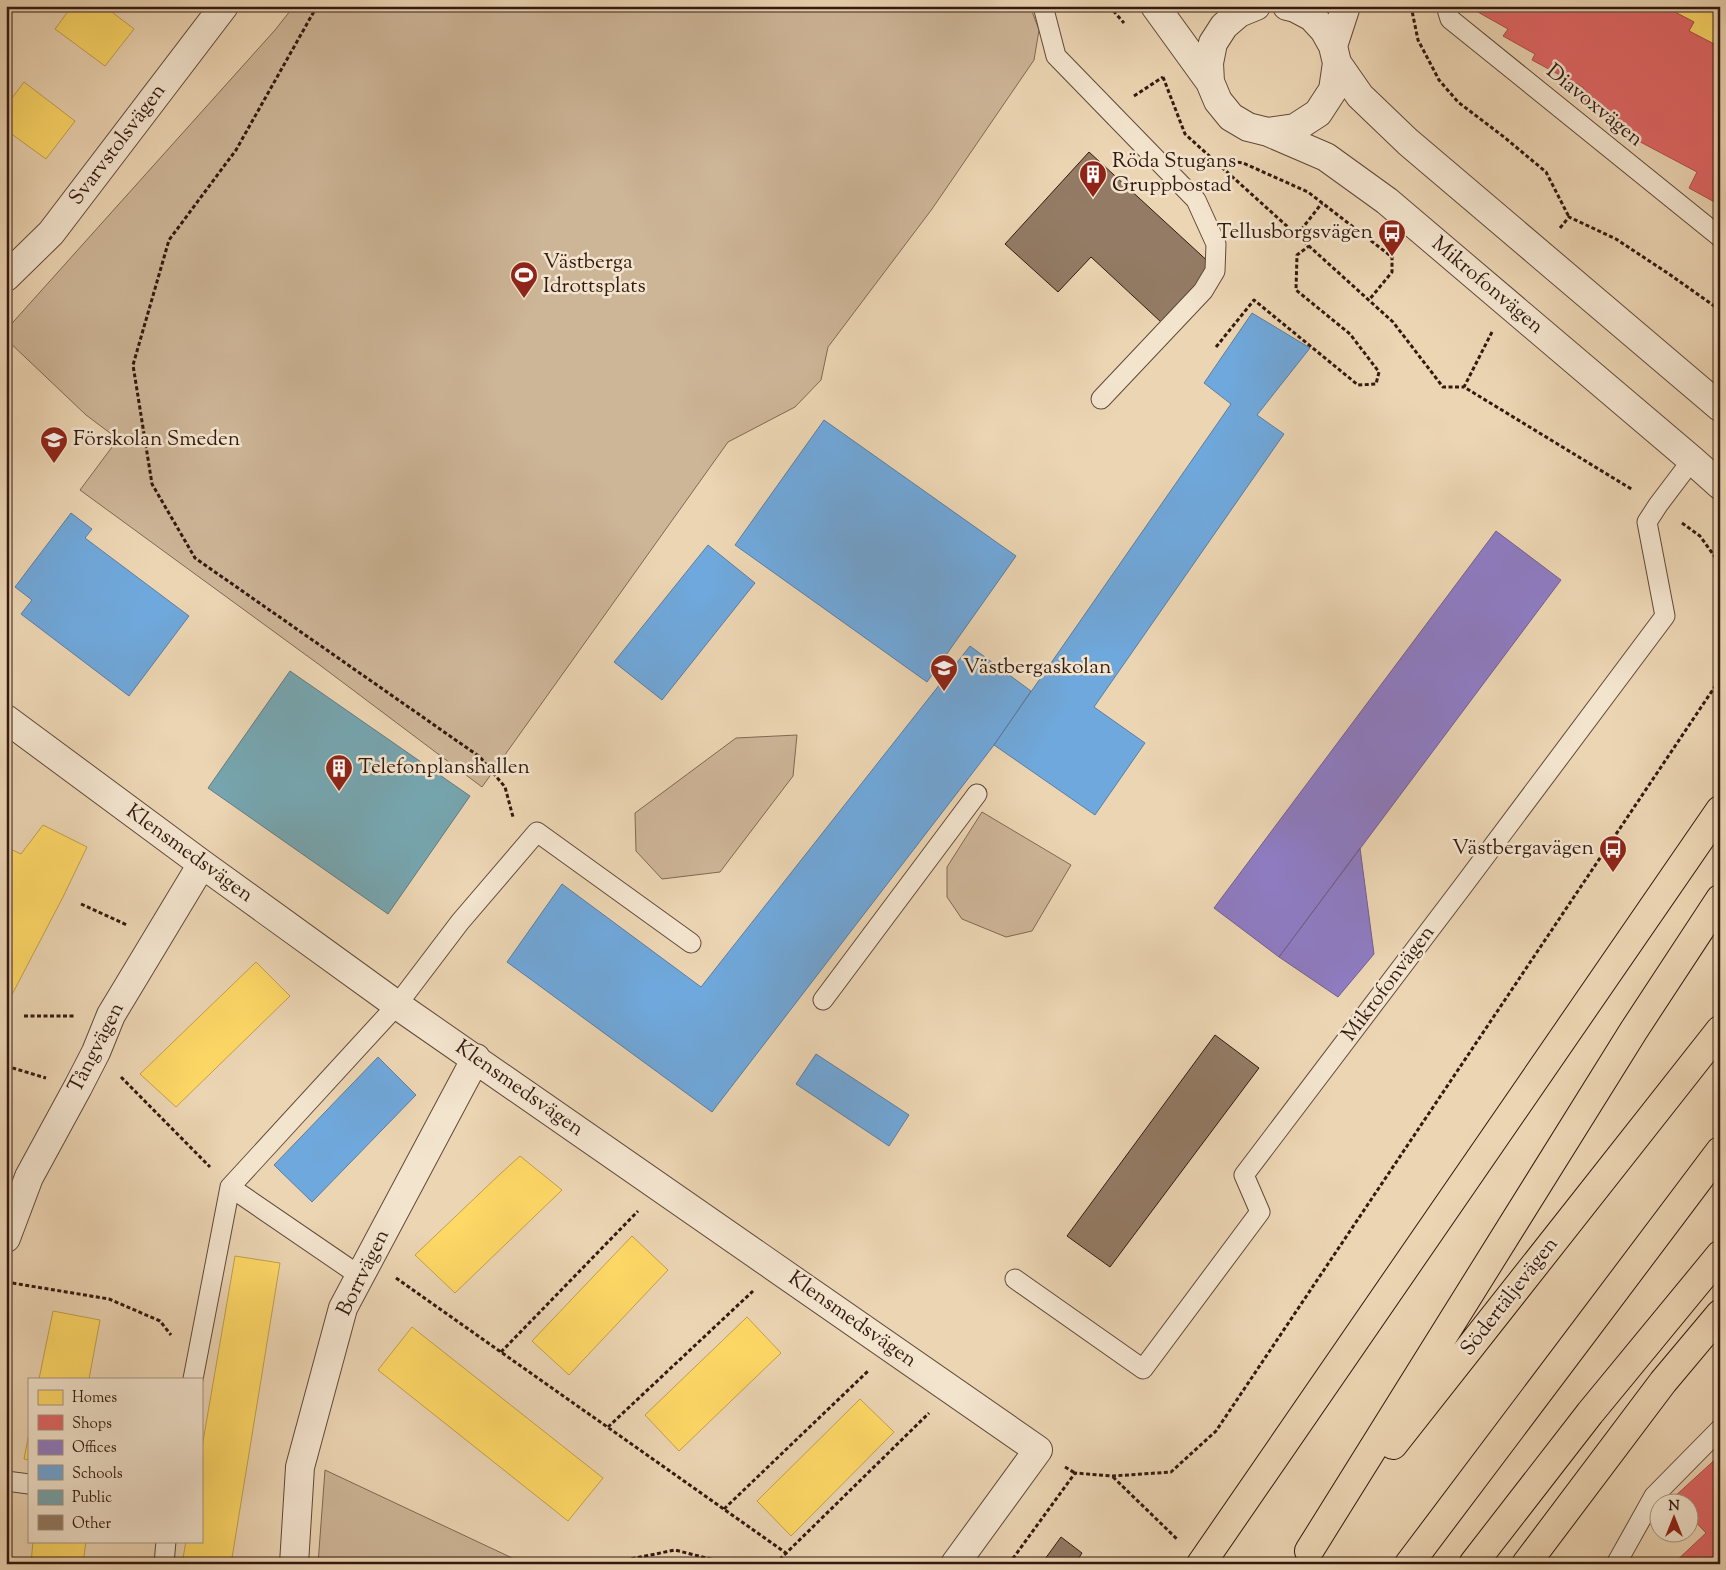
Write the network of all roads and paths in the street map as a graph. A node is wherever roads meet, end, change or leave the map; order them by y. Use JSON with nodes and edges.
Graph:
{"nodes":[{"id":1,"x":224,"y":6,"type":"edge"},
{"id":2,"x":317,"y":6,"type":"edge"},
{"id":3,"x":1043,"y":6,"type":"edge"},
{"id":4,"x":1109,"y":6,"type":"edge"},
{"id":5,"x":1155,"y":6,"type":"edge"},
{"id":6,"x":1256,"y":6,"type":"edge"},
{"id":7,"x":1287,"y":6,"type":"edge"},
{"id":8,"x":1346,"y":6,"type":"edge"},
{"id":9,"x":1411,"y":6,"type":"edge"},
{"id":10,"x":1446,"y":6,"type":"edge"},
{"id":11,"x":1126,"y":24,"type":"dead end"},
{"id":12,"x":1335,"y":54,"type":"junction"},
{"id":13,"x":1158,"y":69,"type":"dead end"},
{"id":14,"x":1163,"y":77,"type":"junction"},
{"id":15,"x":1210,"y":82,"type":"junction"},
{"id":16,"x":1111,"y":112,"type":"junction"},
{"id":17,"x":1268,"y":132,"type":"junction"},
{"id":18,"x":1212,"y":158,"type":"junction"},
{"id":19,"x":1322,"y":203,"type":"junction"},
{"id":20,"x":1569,"y":217,"type":"junction"},
{"id":21,"x":1559,"y":230,"type":"dead end"},
{"id":22,"x":1297,"y":235,"type":"junction"},
{"id":23,"x":1720,"y":237,"type":"edge"},
{"id":24,"x":1309,"y":246,"type":"junction"},
{"id":25,"x":6,"y":277,"type":"edge"},
{"id":26,"x":1369,"y":300,"type":"junction"},
{"id":27,"x":1720,"y":310,"type":"edge"},
{"id":28,"x":1494,"y":327,"type":"dead end"},
{"id":29,"x":1216,"y":347,"type":"dead end"},
{"id":30,"x":1464,"y":386,"type":"junction"},
{"id":31,"x":1101,"y":399,"type":"dead end"},
{"id":32,"x":1720,"y":407,"type":"edge"},
{"id":33,"x":1692,"y":460,"type":"junction"},
{"id":34,"x":1720,"y":486,"type":"edge"},
{"id":35,"x":1658,"y":505,"type":"junction"},
{"id":36,"x":1720,"y":564,"type":"edge"},
{"id":37,"x":1720,"y":679,"type":"edge"},
{"id":38,"x":1718,"y":686,"type":"edge"},
{"id":39,"x":6,"y":719,"type":"edge"},
{"id":40,"x":977,"y":794,"type":"dead end"},
{"id":41,"x":1720,"y":810,"type":"edge"},
{"id":42,"x":514,"y":819,"type":"dead end"},
{"id":43,"x":202,"y":864,"type":"junction"},
{"id":44,"x":1720,"y":899,"type":"edge"},
{"id":45,"x":81,"y":904,"type":"dead end"},
{"id":46,"x":158,"y":938,"type":"junction"},
{"id":47,"x":691,"y":943,"type":"dead end"},
{"id":48,"x":823,"y":1000,"type":"dead end"},
{"id":49,"x":397,"y":1005,"type":"junction"},
{"id":50,"x":111,"y":1015,"type":"junction"},
{"id":51,"x":24,"y":1016,"type":"dead end"},
{"id":52,"x":1720,"y":1030,"type":"edge"},
{"id":53,"x":96,"y":1052,"type":"junction"},
{"id":54,"x":476,"y":1058,"type":"junction"},
{"id":55,"x":6,"y":1066,"type":"edge"},
{"id":56,"x":78,"y":1087,"type":"junction"},
{"id":57,"x":1720,"y":1151,"type":"edge"},
{"id":58,"x":230,"y":1187,"type":"junction"},
{"id":59,"x":661,"y":1187,"type":"junction"},
{"id":60,"x":6,"y":1238,"type":"edge"},
{"id":61,"x":1720,"y":1255,"type":"edge"},
{"id":62,"x":364,"y":1268,"type":"junction"},
{"id":63,"x":777,"y":1268,"type":"junction"},
{"id":64,"x":1015,"y":1279,"type":"dead end"},
{"id":65,"x":6,"y":1282,"type":"edge"},
{"id":66,"x":1720,"y":1314,"type":"edge"},
{"id":67,"x":892,"y":1348,"type":"junction"},
{"id":68,"x":501,"y":1352,"type":"junction"},
{"id":69,"x":195,"y":1371,"type":"edge"},
{"id":70,"x":953,"y":1390,"type":"junction"},
{"id":71,"x":608,"y":1428,"type":"junction"},
{"id":72,"x":1720,"y":1429,"type":"edge"},
{"id":73,"x":1113,"y":1476,"type":"junction"},
{"id":74,"x":6,"y":1481,"type":"edge"},
{"id":75,"x":28,"y":1484,"type":"edge"},
{"id":76,"x":724,"y":1509,"type":"junction"},
{"id":77,"x":166,"y":1542,"type":"edge"},
{"id":78,"x":1182,"y":1544,"type":"dead end"},
{"id":79,"x":786,"y":1553,"type":"junction"},
{"id":80,"x":1304,"y":1557,"type":"edge"},
{"id":81,"x":164,"y":1564,"type":"edge"},
{"id":82,"x":294,"y":1564,"type":"edge"},
{"id":83,"x":606,"y":1564,"type":"edge"},
{"id":84,"x":730,"y":1564,"type":"edge"},
{"id":85,"x":775,"y":1564,"type":"edge"},
{"id":86,"x":955,"y":1564,"type":"edge"},
{"id":87,"x":1009,"y":1564,"type":"edge"},
{"id":88,"x":1201,"y":1564,"type":"edge"},
{"id":89,"x":1409,"y":1564,"type":"edge"},
{"id":90,"x":1473,"y":1564,"type":"edge"},
{"id":91,"x":1526,"y":1564,"type":"edge"},
{"id":92,"x":1616,"y":1564,"type":"edge"}],
"edges":[{"from":1,"to":25,"type":"street","name":"Svarvstolsvägen"},
{"from":2,"to":42,"type":"path"},
{"from":3,"to":16,"type":"lane"},
{"from":4,"to":11,"type":"path"},
{"from":5,"to":15,"type":"street","name":"Mikrofonvägen"},
{"from":6,"to":15,"type":"street","name":"Mikrofonvägen"},
{"from":7,"to":12,"type":"street"},
{"from":8,"to":12,"type":"street"},
{"from":9,"to":20,"type":"path"},
{"from":10,"to":23,"type":"lane","name":"Diavoxvägen"},
{"from":12,"to":17,"type":"street","name":"Mikrofonvägen"},
{"from":12,"to":32,"type":"street"},
{"from":13,"to":14,"type":"path"},
{"from":14,"to":16,"type":"path"},
{"from":14,"to":18,"type":"path"},
{"from":15,"to":17,"type":"street","name":"Mikrofonvägen"},
{"from":16,"to":31,"type":"lane"},
{"from":17,"to":33,"type":"street","name":"Mikrofonvägen"},
{"from":18,"to":19,"type":"path"},
{"from":18,"to":22,"type":"path"},
{"from":19,"to":22,"type":"path"},
{"from":19,"to":26,"type":"path"},
{"from":20,"to":21,"type":"path"},
{"from":20,"to":27,"type":"path"},
{"from":22,"to":24,"type":"path"},
{"from":24,"to":26,"type":"path"},
{"from":24,"to":29,"type":"path"},
{"from":26,"to":30,"type":"path"},
{"from":28,"to":30,"type":"path"},
{"from":30,"to":35,"type":"path"},
{"from":33,"to":34,"type":"street","name":"Mikrofonvägen"},
{"from":33,"to":35,"type":"lane","name":"Mikrofonvägen"},
{"from":35,"to":36,"type":"path"},
{"from":35,"to":64,"type":"lane","name":"Mikrofonvägen"},
{"from":37,"to":38,"type":"path"},
{"from":38,"to":73,"type":"path"},
{"from":39,"to":43,"type":"street","name":"Klensmedsvägen"},
{"from":40,"to":48,"type":"lane"},
{"from":41,"to":88,"type":"highway"},
{"from":43,"to":46,"type":"street","name":"Tångvägen"},
{"from":43,"to":49,"type":"street","name":"Klensmedsvägen"},
{"from":44,"to":80,"type":"highway"},
{"from":45,"to":46,"type":"path"},
{"from":46,"to":50,"type":"street","name":"Tångvägen"},
{"from":47,"to":49,"type":"lane"},
{"from":49,"to":54,"type":"street","name":"Klensmedsvägen"},
{"from":49,"to":58,"type":"lane"},
{"from":50,"to":51,"type":"path"},
{"from":50,"to":53,"type":"street","name":"Tångvägen"},
{"from":52,"to":80,"type":"highway","name":"Södertäljevägen"},
{"from":53,"to":56,"type":"street","name":"Tångvägen"},
{"from":53,"to":58,"type":"path"},
{"from":54,"to":59,"type":"street","name":"Klensmedsvägen"},
{"from":54,"to":62,"type":"street","name":"Borrvägen"},
{"from":55,"to":56,"type":"path"},
{"from":56,"to":60,"type":"street","name":"Tångvägen"},
{"from":57,"to":89,"type":"highway"},
{"from":58,"to":62,"type":"lane"},
{"from":58,"to":69,"type":"lane"},
{"from":59,"to":63,"type":"street","name":"Klensmedsvägen"},
{"from":59,"to":68,"type":"path"},
{"from":61,"to":90,"type":"highway"},
{"from":62,"to":68,"type":"path"},
{"from":62,"to":82,"type":"street","name":"Borrvägen"},
{"from":63,"to":67,"type":"street","name":"Klensmedsvägen"},
{"from":63,"to":71,"type":"path"},
{"from":65,"to":69,"type":"path"},
{"from":66,"to":91,"type":"highway"},
{"from":67,"to":70,"type":"street","name":"Klensmedsvägen"},
{"from":67,"to":76,"type":"path"},
{"from":68,"to":71,"type":"path"},
{"from":70,"to":79,"type":"path"},
{"from":70,"to":86,"type":"street","name":"Klensmedsvägen"},
{"from":71,"to":76,"type":"path"},
{"from":72,"to":92,"type":"lane"},
{"from":73,"to":78,"type":"path"},
{"from":73,"to":87,"type":"path"},
{"from":74,"to":75,"type":"lane"},
{"from":76,"to":79,"type":"path"},
{"from":77,"to":81,"type":"lane"},
{"from":79,"to":85,"type":"path"},
{"from":83,"to":84,"type":"path"}]}
